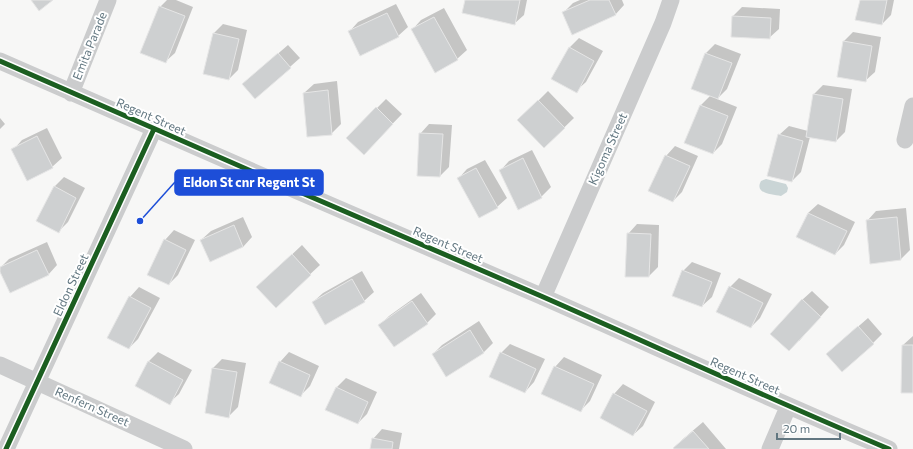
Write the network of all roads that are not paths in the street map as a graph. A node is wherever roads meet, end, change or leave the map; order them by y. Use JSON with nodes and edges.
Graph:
{"nodes":[{"id":1,"x":108,"y":0,"type":"edge"},
{"id":2,"x":671,"y":0,"type":"edge"},
{"id":3,"x":0,"y":61,"type":"edge"},
{"id":4,"x":71,"y":93,"type":"junction"},
{"id":5,"x":913,"y":106,"type":"edge"},
{"id":6,"x":154,"y":129,"type":"junction"},
{"id":7,"x":905,"y":140,"type":"dead end"},
{"id":8,"x":543,"y":297,"type":"junction"},
{"id":9,"x":0,"y":365,"type":"edge"},
{"id":10,"x":37,"y":382,"type":"junction"},
{"id":11,"x":788,"y":407,"type":"junction"},
{"id":12,"x":6,"y":449,"type":"edge"},
{"id":13,"x":184,"y":449,"type":"edge"},
{"id":14,"x":770,"y":449,"type":"edge"},
{"id":15,"x":889,"y":449,"type":"edge"}],
"edges":[{"from":1,"to":4,"type":"street","name":"Emita Parade"},
{"from":2,"to":8,"type":"street","name":"Kigoma Street"},
{"from":3,"to":4,"type":"street","name":"Regent Street"},
{"from":4,"to":6,"type":"street","name":"Regent Street"},
{"from":5,"to":7,"type":"street"},
{"from":6,"to":8,"type":"street","name":"Regent Street"},
{"from":6,"to":10,"type":"street","name":"Eldon Street"},
{"from":8,"to":11,"type":"street","name":"Regent Street"},
{"from":9,"to":10,"type":"street","name":"Renfern Street"},
{"from":10,"to":12,"type":"street","name":"Eldon Street"},
{"from":10,"to":13,"type":"street","name":"Renfern Street"},
{"from":11,"to":14,"type":"street"},
{"from":11,"to":15,"type":"street","name":"Regent Street"}]}
